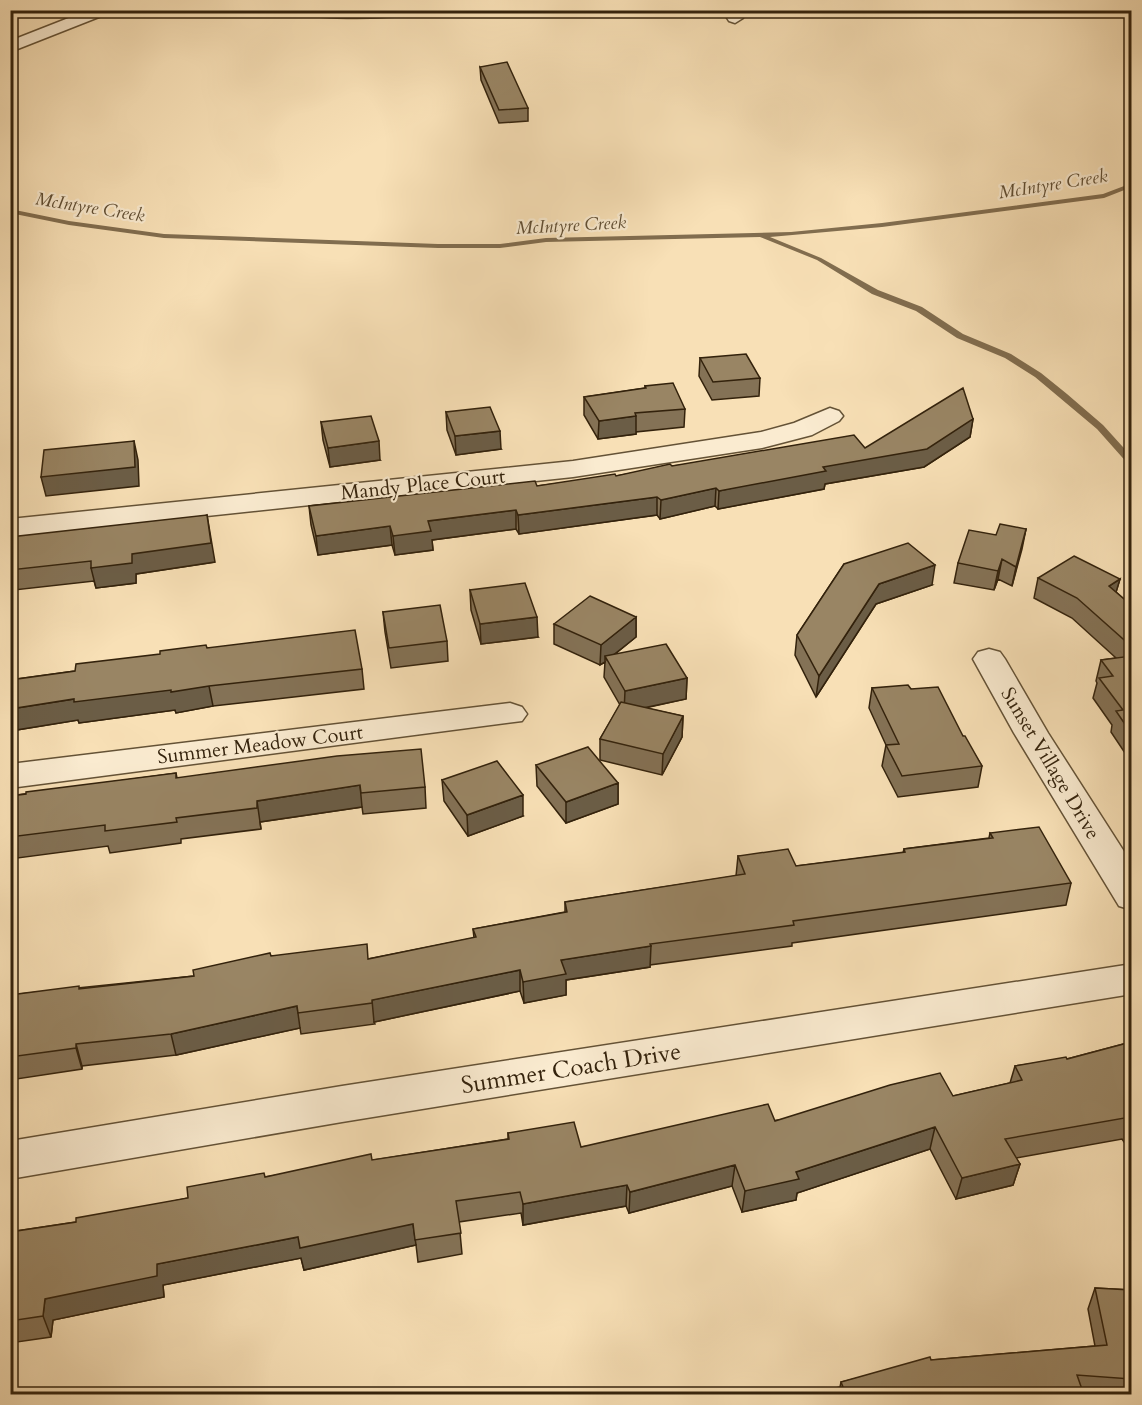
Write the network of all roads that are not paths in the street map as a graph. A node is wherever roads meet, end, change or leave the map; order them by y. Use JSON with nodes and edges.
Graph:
{"nodes":[{"id":1,"x":104,"y":10,"type":"edge"},
{"id":2,"x":303,"y":10,"type":"edge"},
{"id":3,"x":424,"y":10,"type":"edge"},
{"id":4,"x":10,"y":47,"type":"edge"},
{"id":5,"x":830,"y":416,"type":"dead end"},
{"id":6,"x":10,"y":528,"type":"edge"},
{"id":7,"x":989,"y":659,"type":"dead end"},
{"id":8,"x":510,"y":714,"type":"dead end"},
{"id":9,"x":10,"y":776,"type":"edge"},
{"id":10,"x":1131,"y":896,"type":"edge"},
{"id":11,"x":1131,"y":980,"type":"edge"},
{"id":12,"x":10,"y":1160,"type":"edge"}],
"edges":[{"from":1,"to":4,"type":"street"},
{"from":2,"to":3,"type":"street"},
{"from":5,"to":6,"type":"street","name":"Mandy Place Court"},
{"from":7,"to":10,"type":"street","name":"Sunset Village Drive"},
{"from":8,"to":9,"type":"street","name":"Summer Meadow Court"},
{"from":11,"to":12,"type":"street","name":"Summer Coach Drive"}]}
